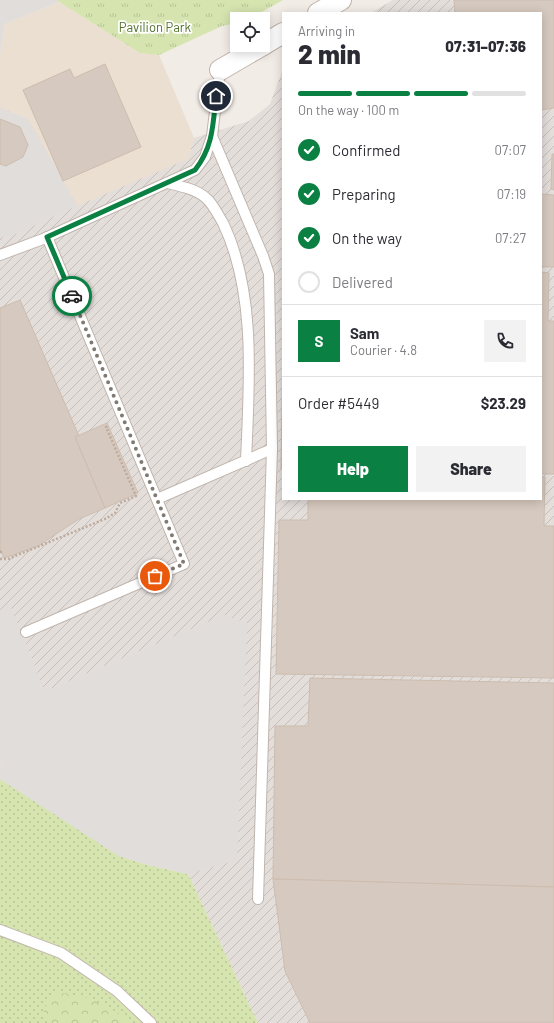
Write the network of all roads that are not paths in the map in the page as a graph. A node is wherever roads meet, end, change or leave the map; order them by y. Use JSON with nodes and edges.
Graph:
{"nodes":[{"id":1,"x":340,"y":0,"type":"edge"},
{"id":2,"x":320,"y":12,"type":"edge"},
{"id":3,"x":282,"y":34,"type":"edge"},
{"id":4,"x":270,"y":41,"type":"edge"},
{"id":5,"x":251,"y":52,"type":"edge"},
{"id":6,"x":220,"y":70,"type":"joint"},
{"id":7,"x":212,"y":136,"type":"junction"},
{"id":8,"x":167,"y":183,"type":"junction"},
{"id":9,"x":47,"y":237,"type":"junction"},
{"id":10,"x":0,"y":255,"type":"edge"},
{"id":11,"x":272,"y":449,"type":"junction"},
{"id":12,"x":246,"y":461,"type":"junction"},
{"id":13,"x":157,"y":499,"type":"junction"},
{"id":14,"x":26,"y":632,"type":"dead end"},
{"id":15,"x":258,"y":899,"type":"dead end"},
{"id":16,"x":0,"y":930,"type":"edge"},
{"id":17,"x":151,"y":1023,"type":"edge"}],
"edges":[{"from":1,"to":2,"type":"street"},
{"from":3,"to":4,"type":"street"},
{"from":5,"to":6,"type":"street"},
{"from":6,"to":7,"type":"lane"},
{"from":7,"to":8,"type":"lane"},
{"from":7,"to":11,"type":"lane"},
{"from":8,"to":9,"type":"lane"},
{"from":8,"to":12,"type":"lane"},
{"from":9,"to":10,"type":"lane"},
{"from":9,"to":13,"type":"lane"},
{"from":11,"to":12,"type":"lane"},
{"from":11,"to":15,"type":"lane"},
{"from":12,"to":13,"type":"lane"},
{"from":13,"to":14,"type":"lane"},
{"from":16,"to":17,"type":"lane"}]}
